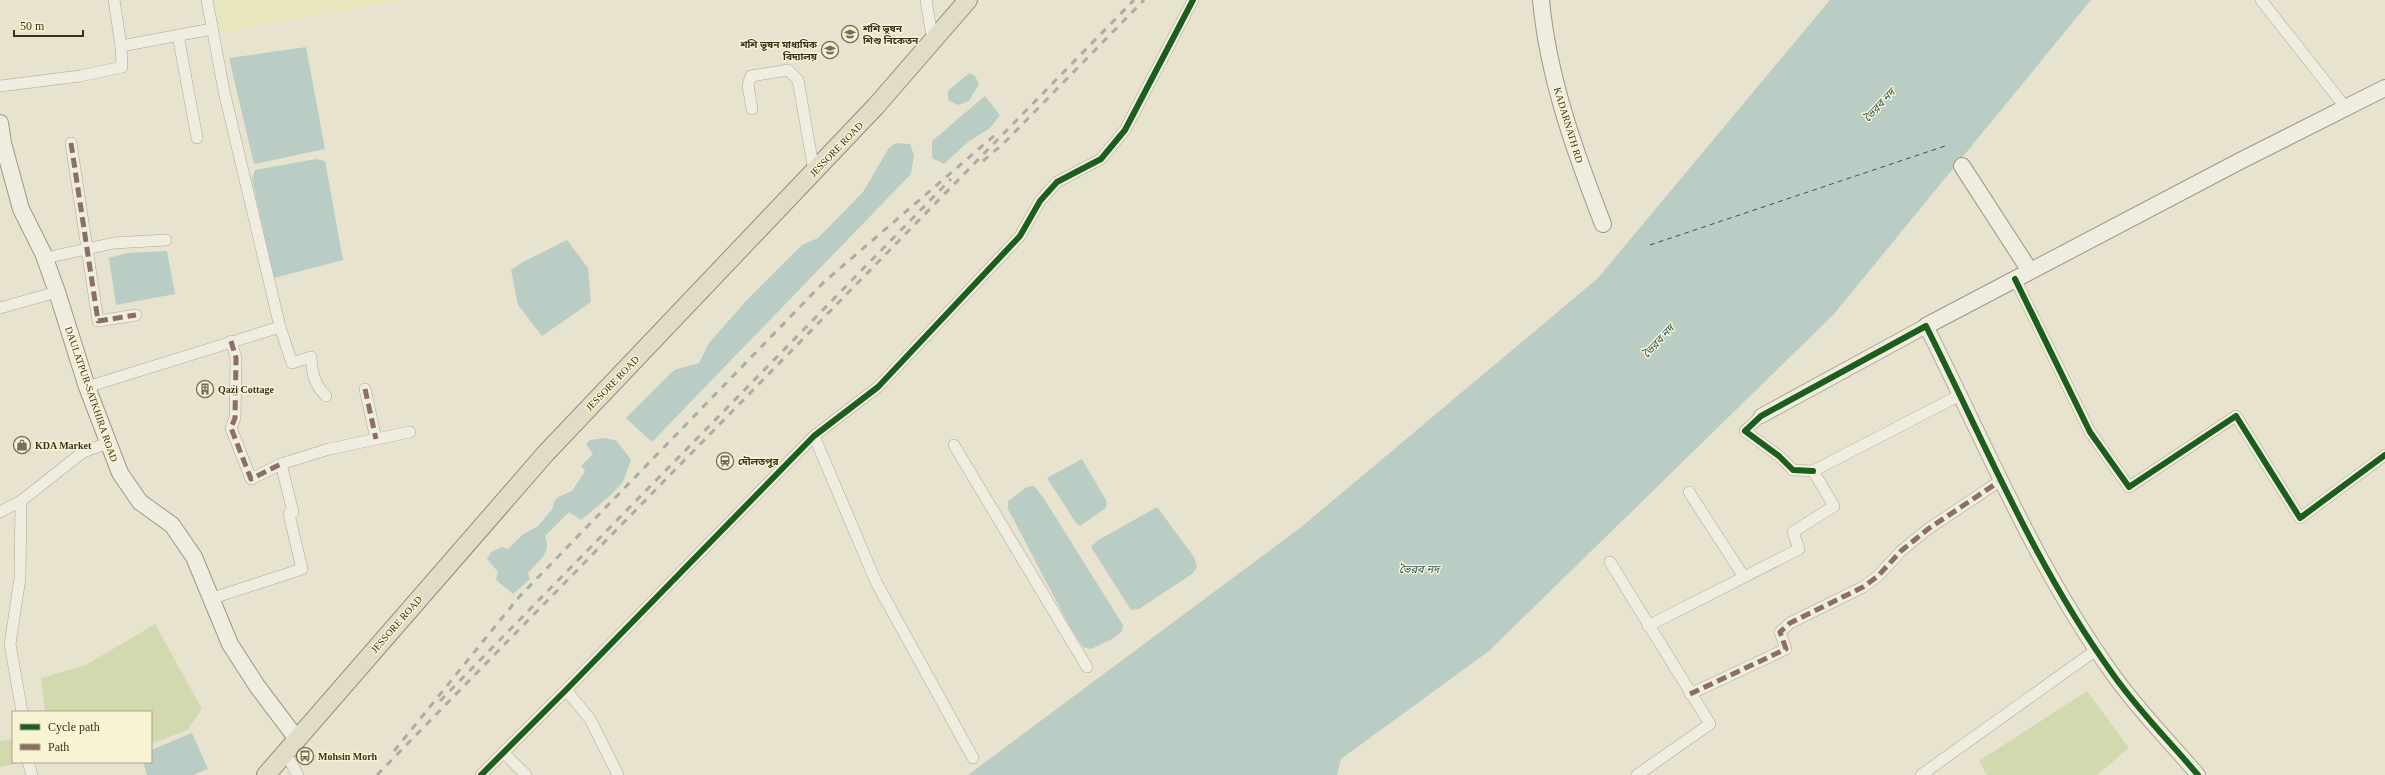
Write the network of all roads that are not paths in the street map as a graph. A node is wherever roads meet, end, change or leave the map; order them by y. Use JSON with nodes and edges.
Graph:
{"nodes":[{"id":1,"x":114,"y":0,"type":"edge"},
{"id":2,"x":207,"y":0,"type":"edge"},
{"id":3,"x":926,"y":0,"type":"edge"},
{"id":4,"x":968,"y":0,"type":"edge"},
{"id":5,"x":979,"y":0,"type":"edge"},
{"id":6,"x":1193,"y":0,"type":"edge"},
{"id":7,"x":1540,"y":0,"type":"edge"},
{"id":8,"x":2261,"y":0,"type":"edge"},
{"id":9,"x":212,"y":29,"type":"junction"},
{"id":10,"x":178,"y":35,"type":"junction"},
{"id":11,"x":933,"y":42,"type":"junction"},
{"id":12,"x":121,"y":46,"type":"junction"},
{"id":13,"x":0,"y":86,"type":"edge"},
{"id":14,"x":2385,"y":88,"type":"edge"},
{"id":15,"x":2346,"y":108,"type":"junction"},
{"id":16,"x":752,"y":109,"type":"dead end"},
{"id":17,"x":0,"y":123,"type":"edge"},
{"id":18,"x":197,"y":138,"type":"dead end"},
{"id":19,"x":71,"y":143,"type":"dead end"},
{"id":20,"x":1962,"y":166,"type":"dead end"},
{"id":21,"x":814,"y":171,"type":"junction"},
{"id":22,"x":1603,"y":224,"type":"dead end"},
{"id":23,"x":166,"y":240,"type":"dead end"},
{"id":24,"x":87,"y":249,"type":"junction"},
{"id":25,"x":45,"y":258,"type":"junction"},
{"id":26,"x":2030,"y":271,"type":"junction"},
{"id":27,"x":2014,"y":279,"type":"junction"},
{"id":28,"x":58,"y":292,"type":"junction"},
{"id":29,"x":0,"y":308,"type":"edge"},
{"id":30,"x":136,"y":315,"type":"dead end"},
{"id":31,"x":1926,"y":326,"type":"junction"},
{"id":32,"x":280,"y":327,"type":"junction"},
{"id":33,"x":231,"y":341,"type":"junction"},
{"id":34,"x":87,"y":386,"type":"junction"},
{"id":35,"x":366,"y":389,"type":"dead end"},
{"id":36,"x":1960,"y":395,"type":"junction"},
{"id":37,"x":326,"y":396,"type":"dead end"},
{"id":38,"x":1761,"y":416,"type":"joint"},
{"id":39,"x":410,"y":432,"type":"dead end"},
{"id":40,"x":814,"y":436,"type":"junction"},
{"id":41,"x":376,"y":439,"type":"junction"},
{"id":42,"x":108,"y":443,"type":"junction"},
{"id":43,"x":954,"y":445,"type":"dead end"},
{"id":44,"x":2385,"y":455,"type":"edge"},
{"id":45,"x":281,"y":464,"type":"junction"},
{"id":46,"x":1813,"y":471,"type":"junction"},
{"id":47,"x":2000,"y":481,"type":"junction"},
{"id":48,"x":1689,"y":492,"type":"dead end"},
{"id":49,"x":21,"y":502,"type":"junction"},
{"id":50,"x":0,"y":512,"type":"edge"},
{"id":51,"x":1610,"y":562,"type":"dead end"},
{"id":52,"x":1744,"y":577,"type":"junction"},
{"id":53,"x":210,"y":599,"type":"junction"},
{"id":54,"x":1648,"y":626,"type":"junction"},
{"id":55,"x":5,"y":644,"type":"edge"},
{"id":56,"x":2096,"y":650,"type":"junction"},
{"id":57,"x":1086,"y":667,"type":"dead end"},
{"id":58,"x":566,"y":690,"type":"junction"},
{"id":59,"x":1690,"y":694,"type":"junction"},
{"id":60,"x":22,"y":711,"type":"edge"},
{"id":61,"x":297,"y":739,"type":"junction"},
{"id":62,"x":504,"y":753,"type":"junction"},
{"id":63,"x":973,"y":758,"type":"dead end"},
{"id":64,"x":28,"y":763,"type":"edge"},
{"id":65,"x":294,"y":768,"type":"edge"},
{"id":66,"x":32,"y":775,"type":"edge"},
{"id":67,"x":266,"y":775,"type":"edge"},
{"id":68,"x":277,"y":775,"type":"edge"},
{"id":69,"x":480,"y":775,"type":"edge"},
{"id":70,"x":526,"y":775,"type":"edge"},
{"id":71,"x":618,"y":775,"type":"edge"},
{"id":72,"x":1637,"y":775,"type":"edge"},
{"id":73,"x":1921,"y":775,"type":"edge"},
{"id":74,"x":2198,"y":775,"type":"edge"}],
"edges":[{"from":1,"to":12,"type":"street"},
{"from":2,"to":9,"type":"street"},
{"from":3,"to":11,"type":"street"},
{"from":4,"to":11,"type":"highway","name":"JESSORE ROAD"},
{"from":5,"to":65,"type":"highway","name":"JESSORE ROAD"},
{"from":6,"to":40,"type":"street"},
{"from":7,"to":22,"type":"main road","name":"KADARNATH RD"},
{"from":8,"to":15,"type":"street"},
{"from":9,"to":10,"type":"street"},
{"from":9,"to":32,"type":"street"},
{"from":10,"to":12,"type":"street"},
{"from":10,"to":18,"type":"street"},
{"from":11,"to":21,"type":"highway","name":"JESSORE ROAD"},
{"from":12,"to":13,"type":"street"},
{"from":14,"to":15,"type":"main road"},
{"from":15,"to":26,"type":"main road"},
{"from":16,"to":21,"type":"street"},
{"from":17,"to":25,"type":"main road","name":"DAULATPUR-SATKHIRA ROAD"},
{"from":19,"to":24,"type":"street"},
{"from":20,"to":26,"type":"main road"},
{"from":21,"to":61,"type":"highway","name":"JESSORE ROAD"},
{"from":23,"to":24,"type":"street"},
{"from":24,"to":25,"type":"street"},
{"from":24,"to":30,"type":"street"},
{"from":25,"to":28,"type":"main road","name":"DAULATPUR-SATKHIRA ROAD"},
{"from":26,"to":27,"type":"main road"},
{"from":27,"to":31,"type":"main road"},
{"from":27,"to":44,"type":"street"},
{"from":28,"to":29,"type":"street"},
{"from":28,"to":34,"type":"main road","name":"DAULATPUR-SATKHIRA ROAD"},
{"from":31,"to":36,"type":"street"},
{"from":31,"to":38,"type":"street"},
{"from":32,"to":33,"type":"street"},
{"from":32,"to":37,"type":"street"},
{"from":33,"to":34,"type":"street"},
{"from":33,"to":45,"type":"street"},
{"from":34,"to":42,"type":"main road","name":"DAULATPUR-SATKHIRA ROAD"},
{"from":35,"to":41,"type":"street"},
{"from":36,"to":46,"type":"street"},
{"from":36,"to":47,"type":"street"},
{"from":38,"to":46,"type":"street"},
{"from":39,"to":41,"type":"street"},
{"from":40,"to":58,"type":"street"},
{"from":40,"to":63,"type":"street"},
{"from":41,"to":45,"type":"street"},
{"from":42,"to":49,"type":"street"},
{"from":42,"to":53,"type":"main road","name":"DAULATPUR-SATKHIRA ROAD"},
{"from":43,"to":57,"type":"street"},
{"from":45,"to":53,"type":"street"},
{"from":46,"to":52,"type":"street"},
{"from":47,"to":56,"type":"street"},
{"from":47,"to":59,"type":"street"},
{"from":48,"to":52,"type":"street"},
{"from":49,"to":50,"type":"street"},
{"from":49,"to":55,"type":"street"},
{"from":51,"to":54,"type":"street"},
{"from":52,"to":54,"type":"street"},
{"from":53,"to":61,"type":"main road","name":"DAULATPUR-SATKHIRA ROAD"},
{"from":54,"to":59,"type":"street"},
{"from":55,"to":60,"type":"street"},
{"from":56,"to":73,"type":"street"},
{"from":56,"to":74,"type":"street"},
{"from":58,"to":62,"type":"street"},
{"from":58,"to":71,"type":"street"},
{"from":59,"to":72,"type":"street"},
{"from":61,"to":67,"type":"highway","name":"JESSORE ROAD"},
{"from":62,"to":69,"type":"street"},
{"from":62,"to":70,"type":"street"},
{"from":64,"to":66,"type":"street"},
{"from":65,"to":68,"type":"highway","name":"JESSORE ROAD"}]}
